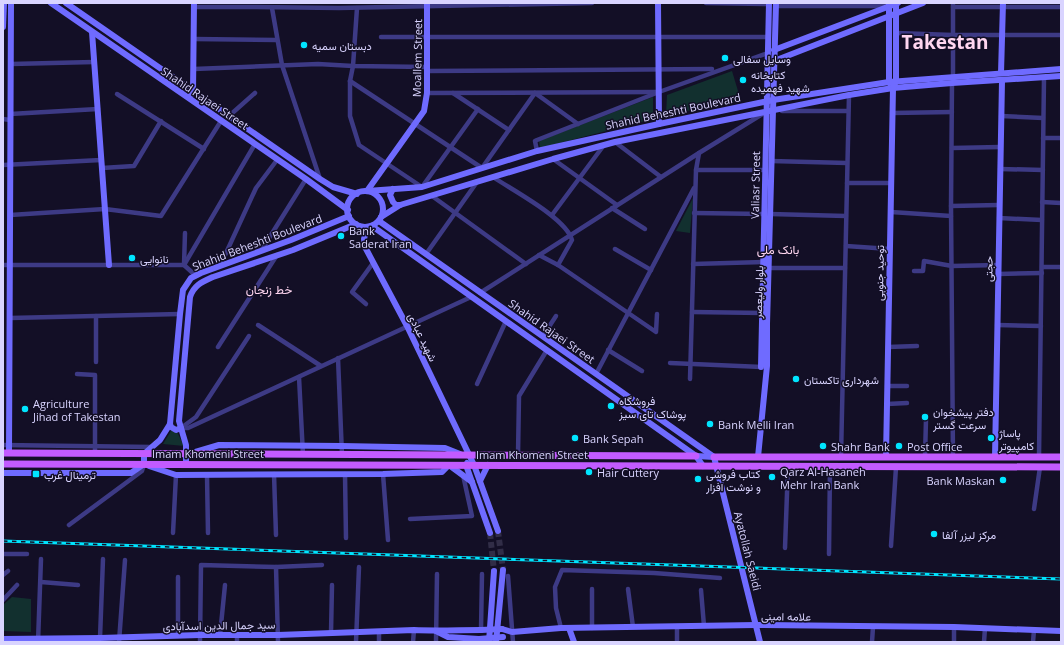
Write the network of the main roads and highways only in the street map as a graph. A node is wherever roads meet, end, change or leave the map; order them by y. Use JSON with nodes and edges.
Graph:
{"nodes":[{"id":1,"x":6,"y":453,"type":"edge"},
{"id":2,"x":586,"y":456,"type":"junction"},
{"id":3,"x":612,"y":456,"type":"junction"},
{"id":4,"x":696,"y":456,"type":"road end"},
{"id":5,"x":714,"y":457,"type":"road end"},
{"id":6,"x":1061,"y":457,"type":"edge"},
{"id":7,"x":6,"y":464,"type":"edge"},
{"id":8,"x":585,"y":466,"type":"junction"},
{"id":9,"x":612,"y":466,"type":"junction"},
{"id":10,"x":1061,"y":467,"type":"edge"}],
"edges":[{"from":1,"to":2,"type":"main road","name":"Imam Khomeni Street"},
{"from":1,"to":7,"type":"main road"},
{"from":2,"to":3,"type":"main road","name":"Imam Khomeni Street"},
{"from":2,"to":8,"type":"main road"},
{"from":3,"to":4,"type":"main road","name":"Imam Khomeni Street"},
{"from":3,"to":9,"type":"main road"},
{"from":5,"to":6,"type":"main road","name":"Imam Khomeni Street"},
{"from":7,"to":8,"type":"main road","name":"Imam Khomeni Street"},
{"from":8,"to":9,"type":"main road","name":"Imam Khomeni Street"},
{"from":9,"to":10,"type":"main road","name":"Imam Khomeni Street"}]}
